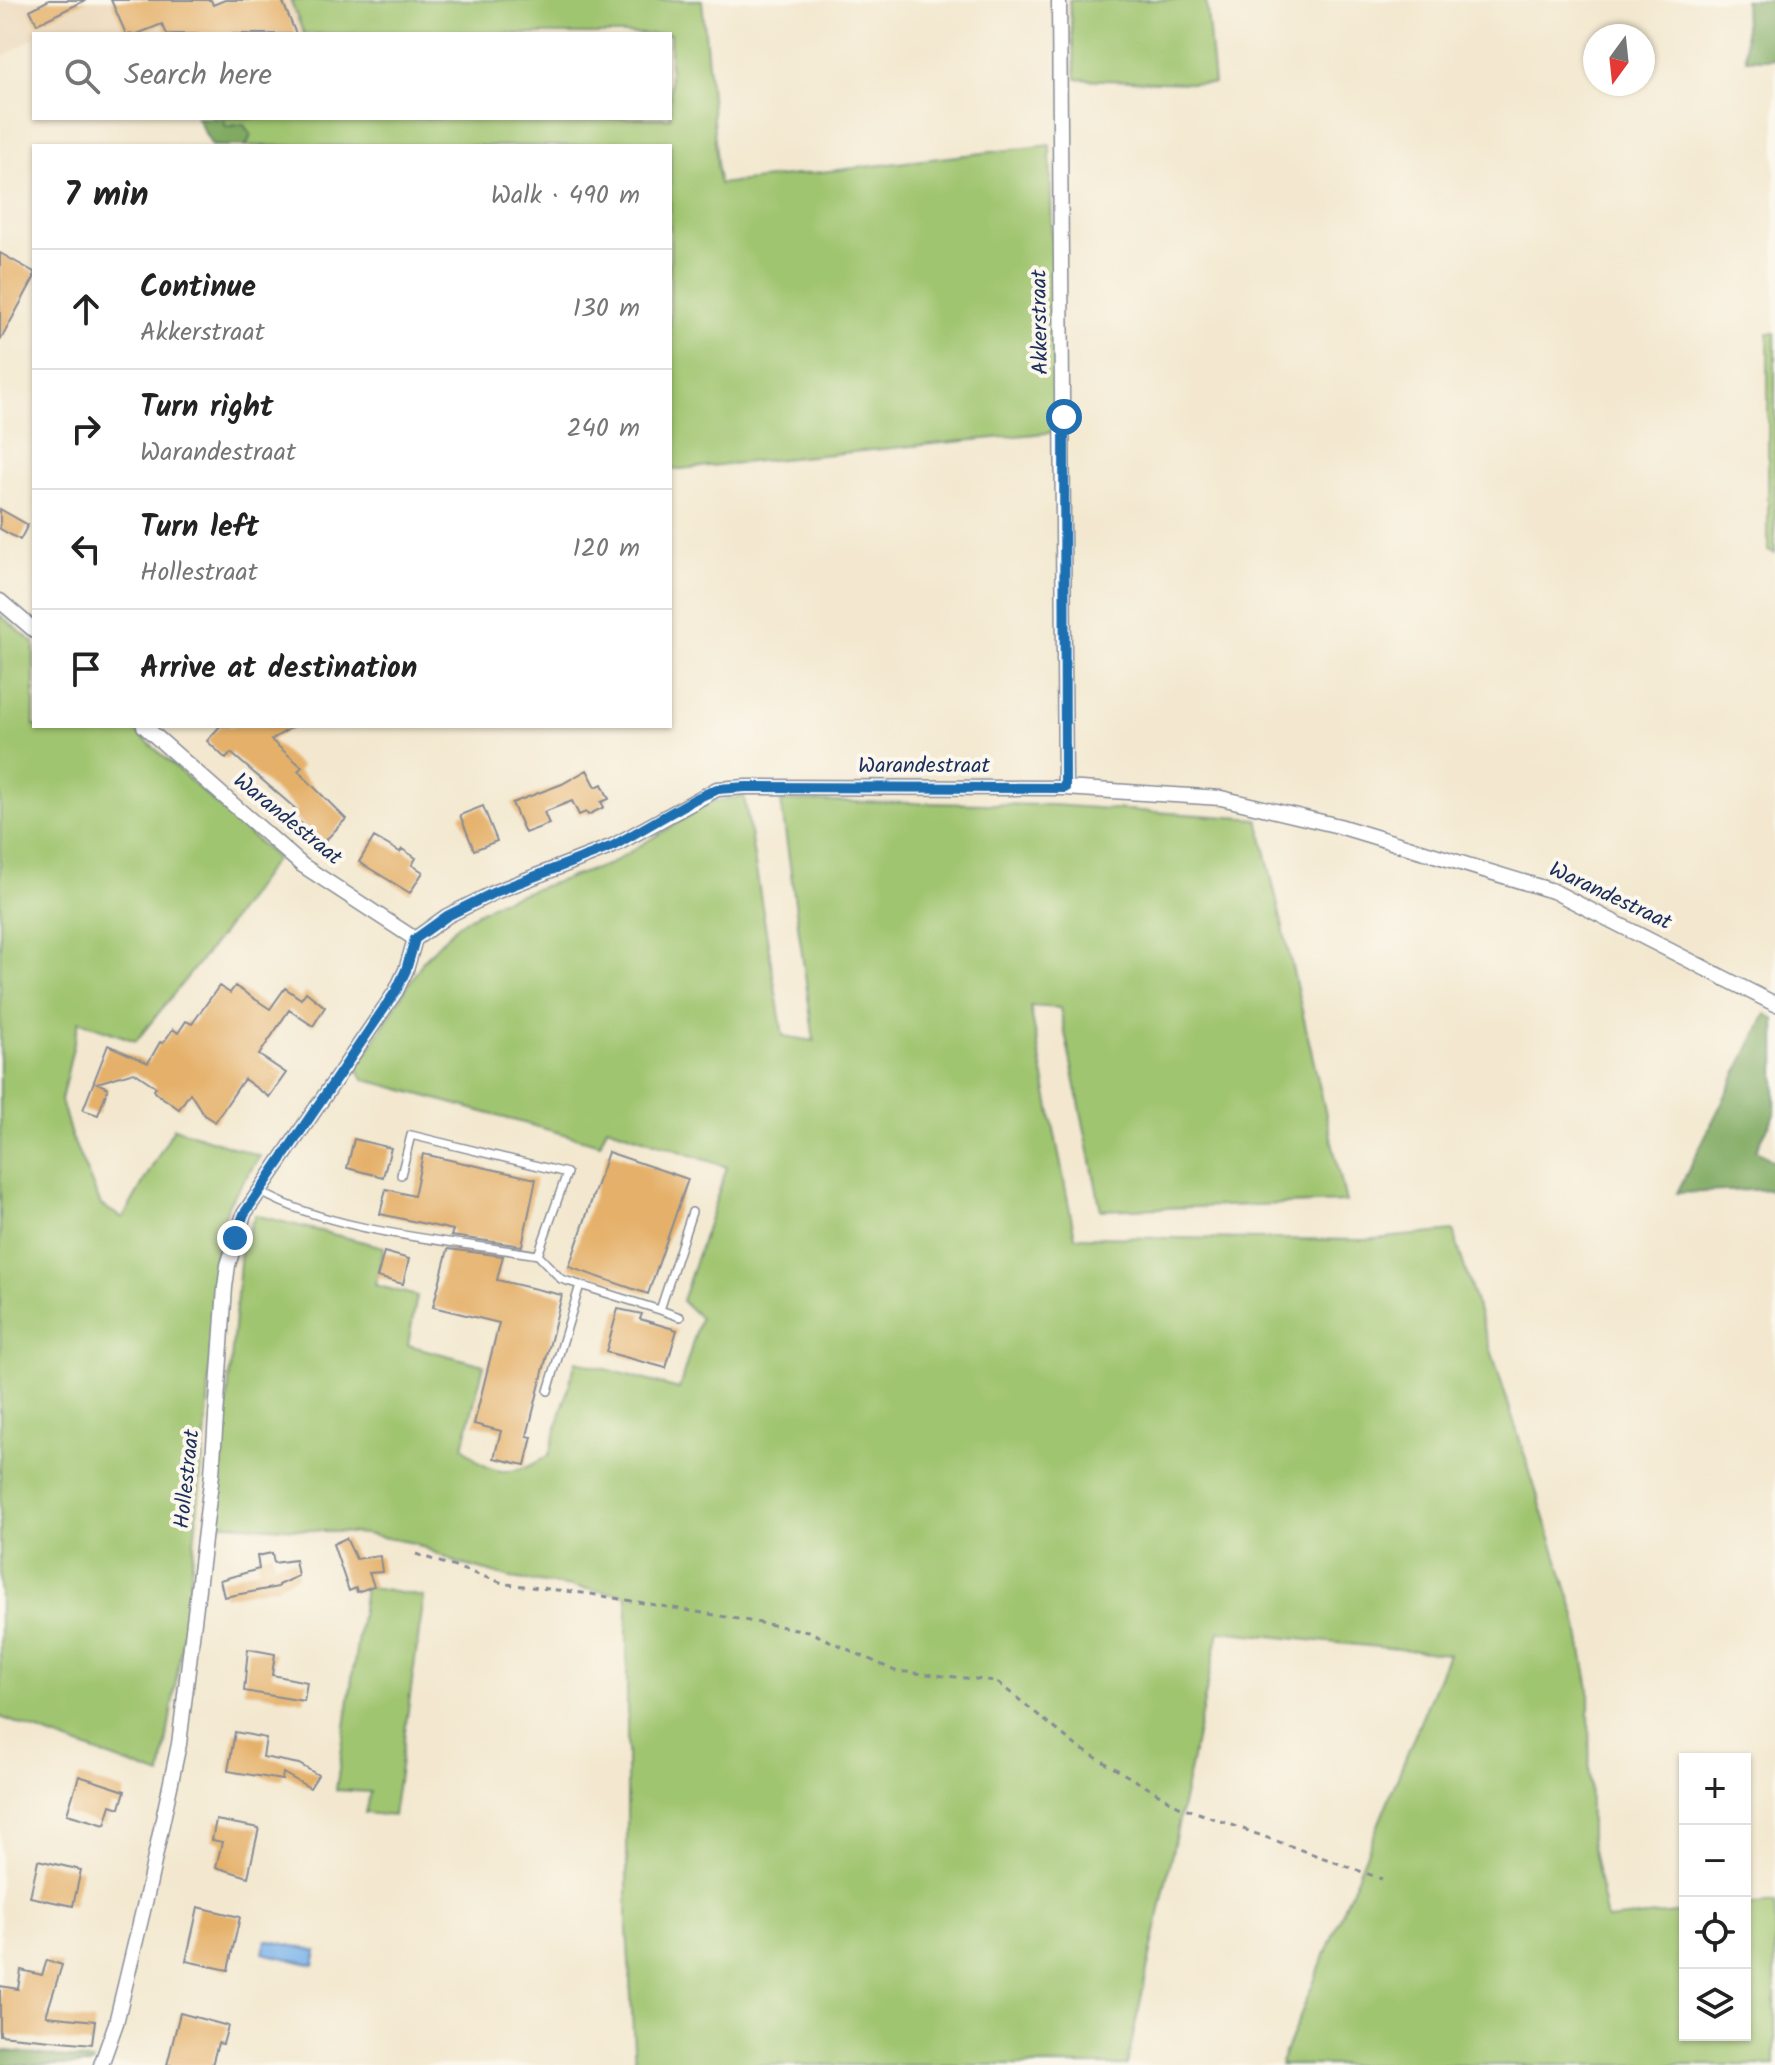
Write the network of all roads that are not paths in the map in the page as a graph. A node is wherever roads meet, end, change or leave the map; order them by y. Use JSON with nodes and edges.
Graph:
{"nodes":[{"id":1,"x":1059,"y":0,"type":"edge"},
{"id":2,"x":0,"y":601,"type":"edge"},
{"id":3,"x":32,"y":628,"type":"edge"},
{"id":4,"x":146,"y":728,"type":"edge"},
{"id":5,"x":1065,"y":788,"type":"junction"},
{"id":6,"x":415,"y":939,"type":"junction"},
{"id":7,"x":1775,"y":1004,"type":"edge"},
{"id":8,"x":401,"y":1175,"type":"dead end"},
{"id":9,"x":259,"y":1191,"type":"junction"},
{"id":10,"x":692,"y":1212,"type":"dead end"},
{"id":11,"x":538,"y":1255,"type":"junction"},
{"id":12,"x":580,"y":1285,"type":"junction"},
{"id":13,"x":660,"y":1310,"type":"junction"},
{"id":14,"x":680,"y":1317,"type":"dead end"},
{"id":15,"x":548,"y":1391,"type":"dead end"},
{"id":16,"x":101,"y":2065,"type":"edge"}],
"edges":[{"from":1,"to":5,"type":"street","name":"Akkerstraat"},
{"from":2,"to":3,"type":"street"},
{"from":4,"to":6,"type":"street","name":"Warandestraat"},
{"from":5,"to":6,"type":"street","name":"Warandestraat"},
{"from":5,"to":7,"type":"street","name":"Warandestraat"},
{"from":6,"to":9,"type":"street","name":"Hollestraat"},
{"from":8,"to":11,"type":"lane"},
{"from":9,"to":11,"type":"lane"},
{"from":9,"to":16,"type":"street","name":"Hollestraat"},
{"from":10,"to":13,"type":"lane"},
{"from":11,"to":12,"type":"lane"},
{"from":12,"to":13,"type":"lane"},
{"from":12,"to":15,"type":"lane"},
{"from":13,"to":14,"type":"lane"}]}
